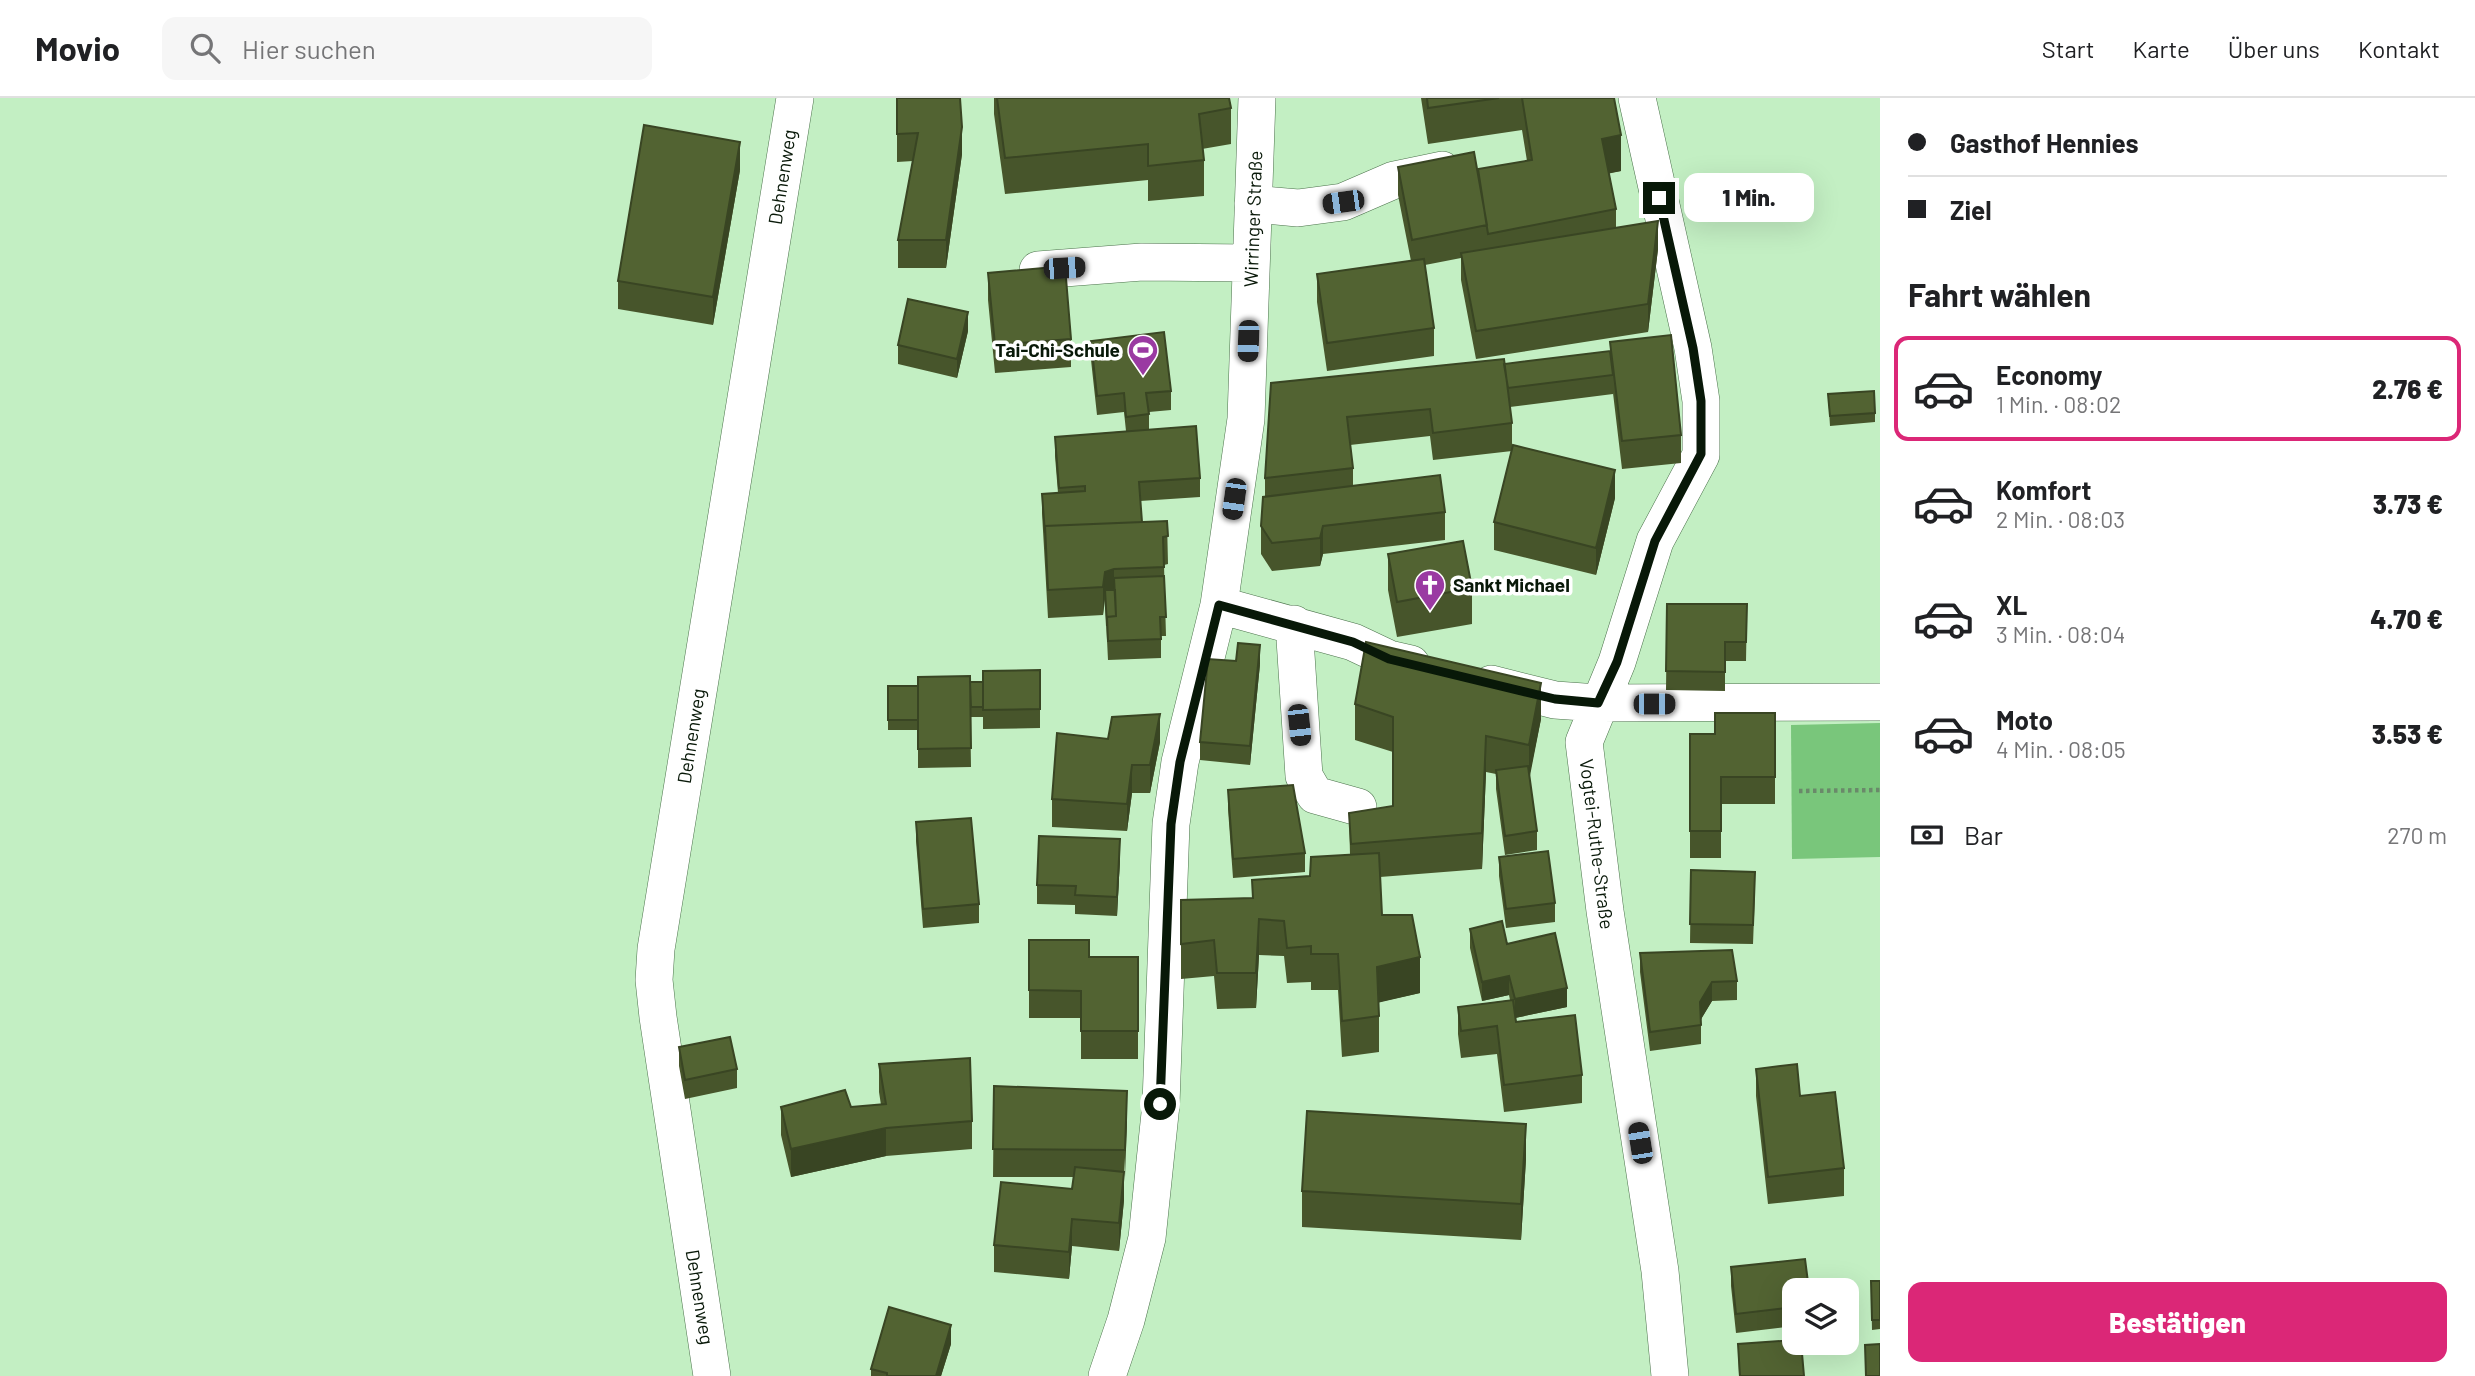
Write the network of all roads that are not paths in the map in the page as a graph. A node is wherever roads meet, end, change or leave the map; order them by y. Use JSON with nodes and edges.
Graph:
{"nodes":[{"id":1,"x":795,"y":98,"type":"edge"},
{"id":2,"x":1257,"y":98,"type":"edge"},
{"id":3,"x":1637,"y":98,"type":"edge"},
{"id":4,"x":1442,"y":170,"type":"edge"},
{"id":5,"x":1253,"y":204,"type":"junction"},
{"id":6,"x":1251,"y":263,"type":"junction"},
{"id":7,"x":1038,"y":270,"type":"edge"},
{"id":8,"x":1219,"y":605,"type":"junction"},
{"id":9,"x":1294,"y":624,"type":"junction"},
{"id":10,"x":1880,"y":702,"type":"edge"},
{"id":11,"x":1598,"y":703,"type":"junction"},
{"id":12,"x":1358,"y":807,"type":"dead end"},
{"id":13,"x":712,"y":1376,"type":"edge"},
{"id":14,"x":1107,"y":1376,"type":"edge"},
{"id":15,"x":1670,"y":1376,"type":"edge"}],
"edges":[{"from":1,"to":13,"type":"street","name":"Dehnenweg"},
{"from":2,"to":5,"type":"street","name":"Wirringer Straße"},
{"from":3,"to":11,"type":"street","name":"Vogtei-Ruthe-Straße"},
{"from":4,"to":5,"type":"street"},
{"from":5,"to":6,"type":"street","name":"Wirringer Straße"},
{"from":6,"to":7,"type":"street"},
{"from":6,"to":8,"type":"street","name":"Wirringer Straße"},
{"from":8,"to":9,"type":"street"},
{"from":8,"to":14,"type":"street","name":"Wirringer Straße"},
{"from":9,"to":11,"type":"street"},
{"from":9,"to":12,"type":"street"},
{"from":10,"to":11,"type":"street"},
{"from":11,"to":15,"type":"street","name":"Vogtei-Ruthe-Straße"}]}
